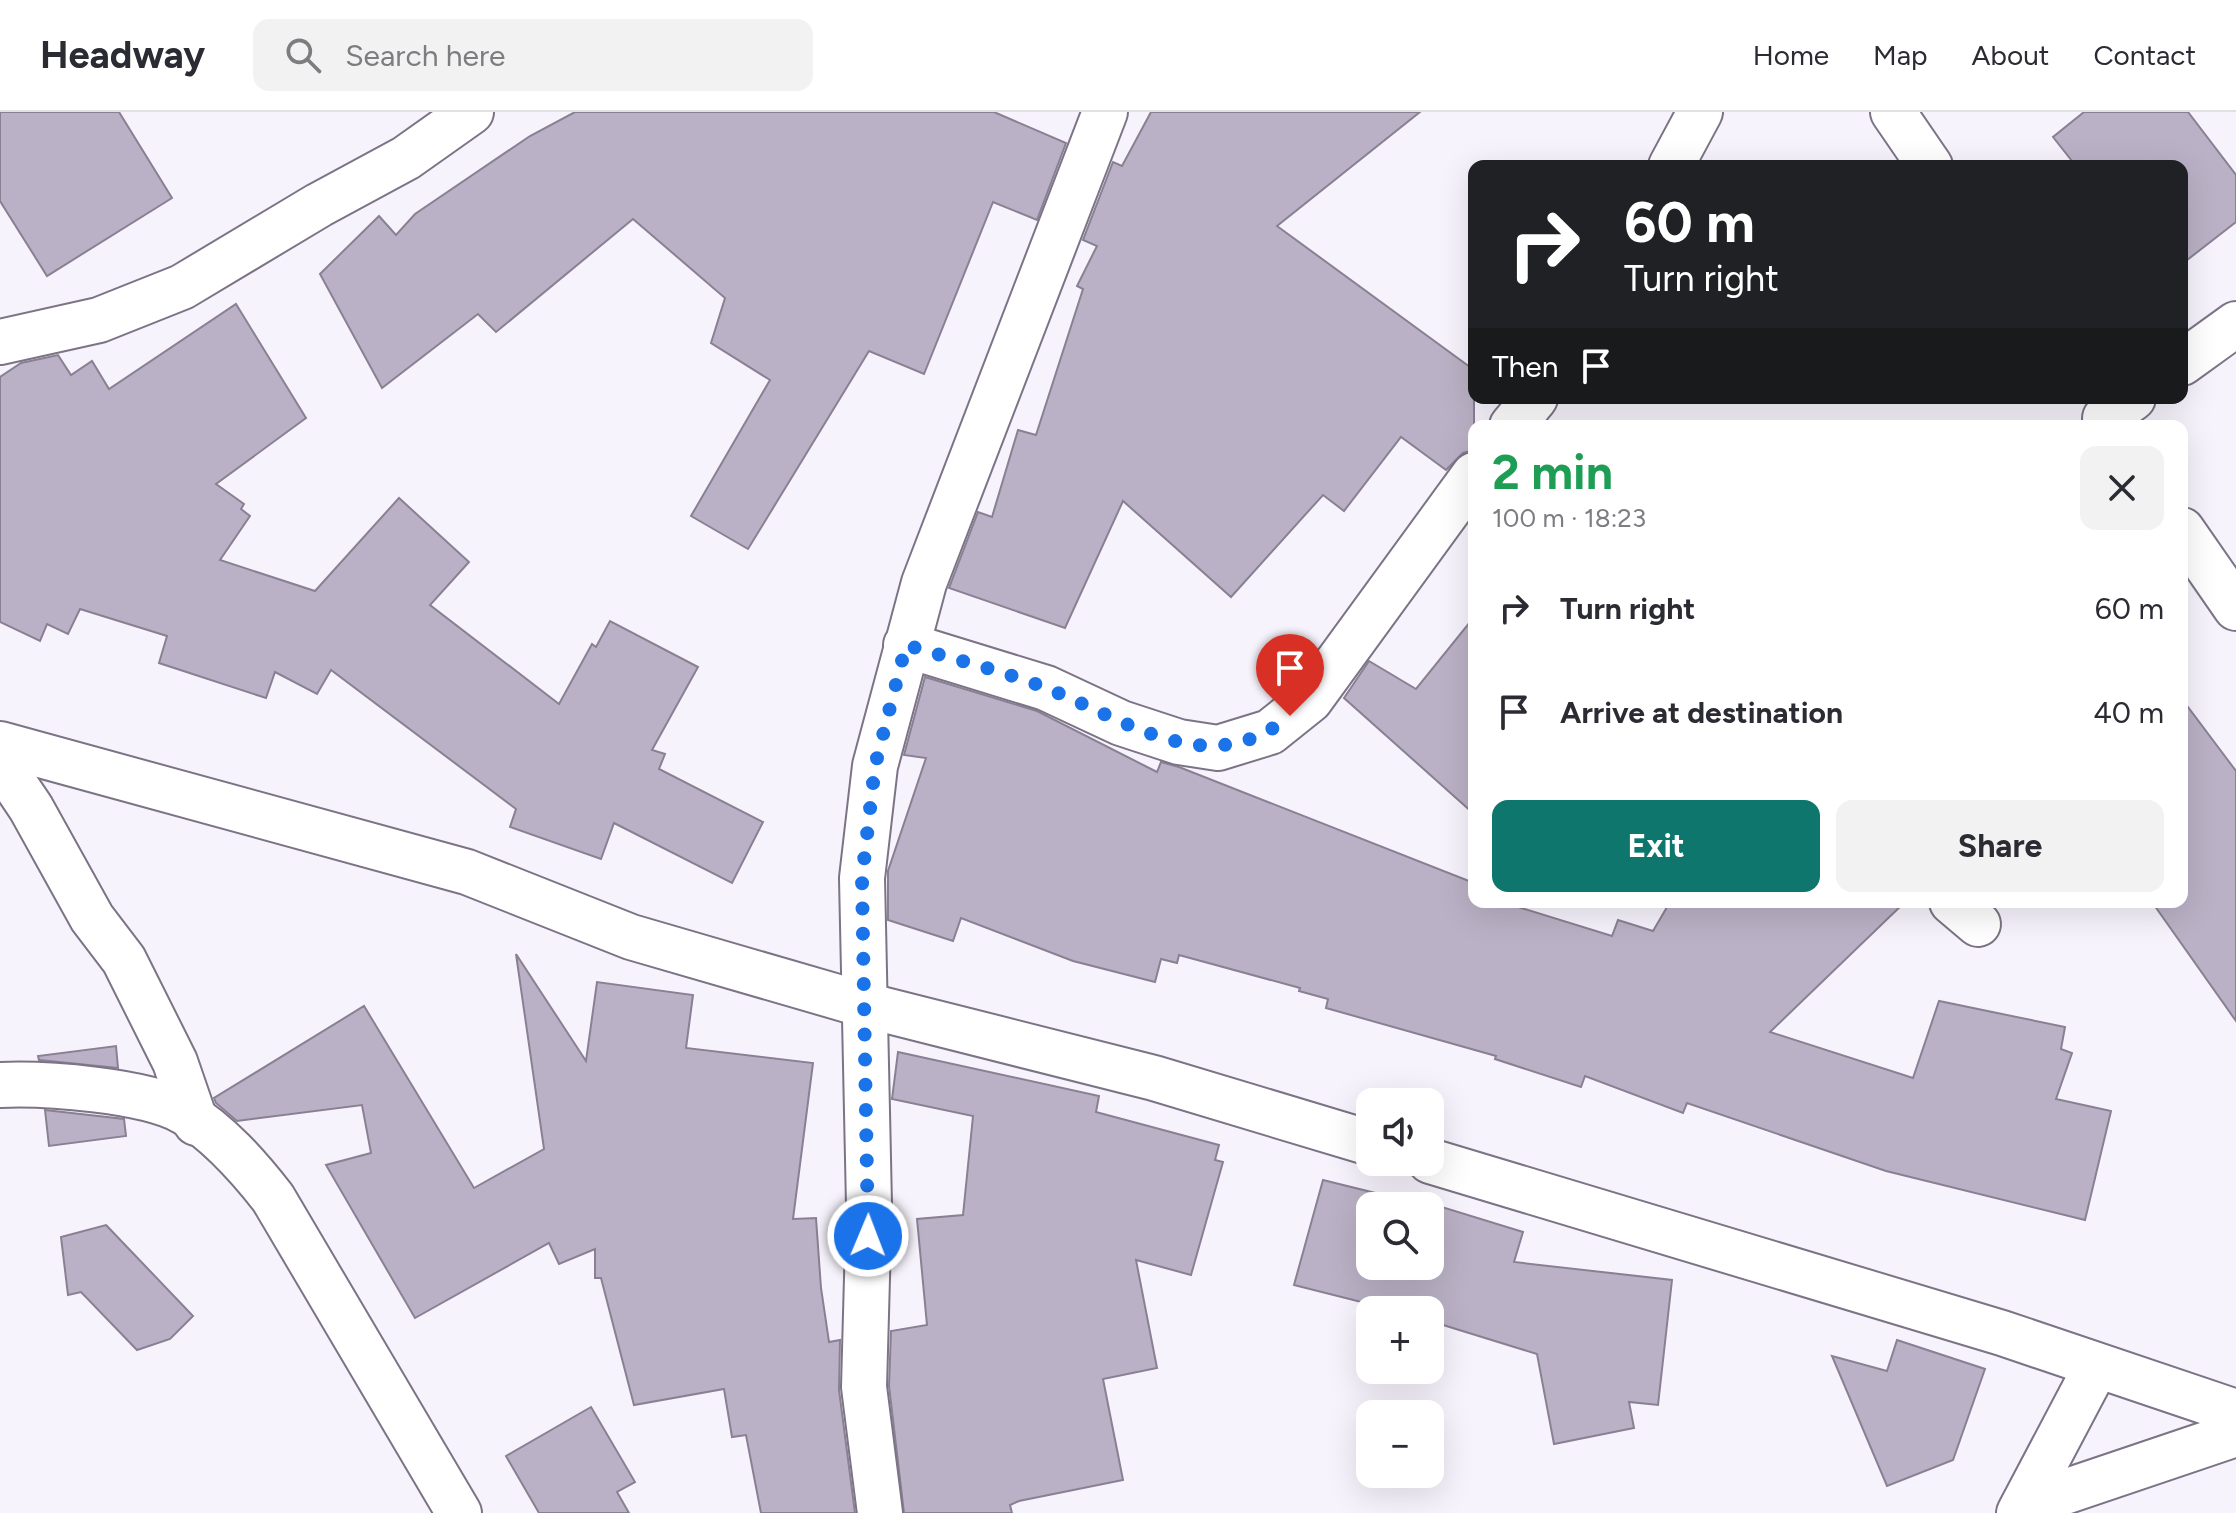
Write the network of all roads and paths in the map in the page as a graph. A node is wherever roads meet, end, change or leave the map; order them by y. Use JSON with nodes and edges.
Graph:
{"nodes":[{"id":1,"x":471,"y":112,"type":"edge"},
{"id":2,"x":1105,"y":112,"type":"edge"},
{"id":3,"x":1700,"y":112,"type":"edge"},
{"id":4,"x":1893,"y":112,"type":"edge"},
{"id":5,"x":1674,"y":160,"type":"edge"},
{"id":6,"x":1926,"y":160,"type":"edge"},
{"id":7,"x":2236,"y":324,"type":"edge"},
{"id":8,"x":0,"y":342,"type":"edge"},
{"id":9,"x":2188,"y":359,"type":"edge"},
{"id":10,"x":1530,"y":404,"type":"edge"},
{"id":11,"x":1517,"y":420,"type":"edge"},
{"id":12,"x":1468,"y":483,"type":"edge"},
{"id":13,"x":2188,"y":539,"type":"edge"},
{"id":14,"x":2236,"y":608,"type":"edge"},
{"id":15,"x":906,"y":645,"type":"junction"},
{"id":16,"x":0,"y":744,"type":"edge"},
{"id":17,"x":0,"y":762,"type":"edge"},
{"id":18,"x":865,"y":1005,"type":"junction"},
{"id":19,"x":0,"y":1085,"type":"edge"},
{"id":20,"x":196,"y":1123,"type":"junction"},
{"id":21,"x":1356,"y":1139,"type":"edge"},
{"id":22,"x":1444,"y":1165,"type":"edge"},
{"id":23,"x":2096,"y":1367,"type":"junction"},
{"id":24,"x":2236,"y":1412,"type":"edge"},
{"id":25,"x":2236,"y":1434,"type":"edge"},
{"id":26,"x":2021,"y":1509,"type":"edge"},
{"id":27,"x":459,"y":1513,"type":"edge"},
{"id":28,"x":880,"y":1513,"type":"edge"}],
"edges":[{"from":1,"to":8,"type":"street"},
{"from":2,"to":15,"type":"street"},
{"from":3,"to":5,"type":"street"},
{"from":4,"to":6,"type":"street"},
{"from":7,"to":9,"type":"street"},
{"from":10,"to":11,"type":"street"},
{"from":12,"to":15,"type":"street"},
{"from":13,"to":14,"type":"street"},
{"from":15,"to":18,"type":"street"},
{"from":16,"to":18,"type":"street"},
{"from":17,"to":20,"type":"street"},
{"from":18,"to":21,"type":"street"},
{"from":18,"to":28,"type":"street"},
{"from":19,"to":20,"type":"street"},
{"from":20,"to":27,"type":"street"},
{"from":22,"to":23,"type":"street"},
{"from":23,"to":24,"type":"street"},
{"from":23,"to":26,"type":"street"},
{"from":25,"to":26,"type":"street"}]}
